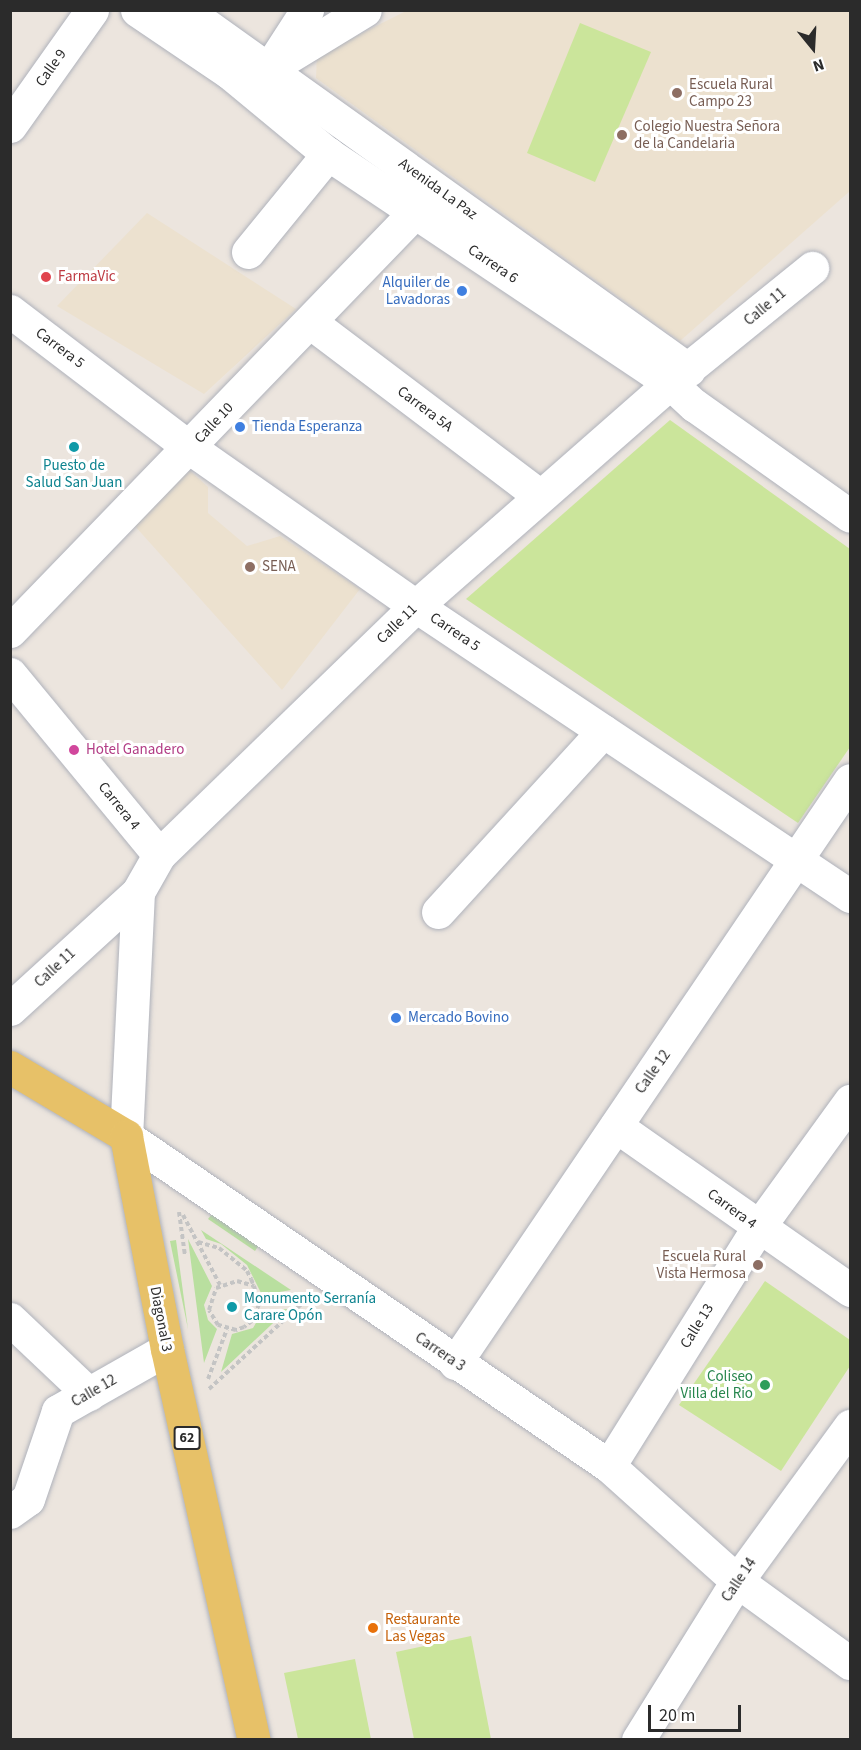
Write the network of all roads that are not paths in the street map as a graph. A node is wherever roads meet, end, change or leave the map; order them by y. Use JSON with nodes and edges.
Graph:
{"nodes":[{"id":1,"x":92,"y":10,"type":"edge"},
{"id":2,"x":137,"y":10,"type":"edge"},
{"id":3,"x":185,"y":10,"type":"edge"},
{"id":4,"x":307,"y":10,"type":"edge"},
{"id":5,"x":365,"y":10,"type":"edge"},
{"id":6,"x":270,"y":68,"type":"junction"},
{"id":7,"x":10,"y":126,"type":"edge"},
{"id":8,"x":328,"y":154,"type":"junction"},
{"id":9,"x":415,"y":212,"type":"junction"},
{"id":10,"x":248,"y":252,"type":"dead end"},
{"id":11,"x":812,"y":268,"type":"dead end"},
{"id":12,"x":10,"y":311,"type":"edge"},
{"id":13,"x":310,"y":322,"type":"junction"},
{"id":14,"x":680,"y":376,"type":"junction"},
{"id":15,"x":190,"y":448,"type":"junction"},
{"id":16,"x":540,"y":496,"type":"junction"},
{"id":17,"x":850,"y":516,"type":"edge"},
{"id":18,"x":416,"y":606,"type":"junction"},
{"id":19,"x":10,"y":631,"type":"edge"},
{"id":20,"x":10,"y":674,"type":"edge"},
{"id":21,"x":603,"y":731,"type":"junction"},
{"id":22,"x":850,"y":780,"type":"edge"},
{"id":23,"x":159,"y":855,"type":"junction"},
{"id":24,"x":798,"y":862,"type":"junction"},
{"id":25,"x":138,"y":892,"type":"junction"},
{"id":26,"x":850,"y":896,"type":"edge"},
{"id":27,"x":438,"y":912,"type":"dead end"},
{"id":28,"x":10,"y":1009,"type":"edge"},
{"id":29,"x":10,"y":1067,"type":"edge"},
{"id":30,"x":850,"y":1101,"type":"edge"},
{"id":31,"x":616,"y":1126,"type":"junction"},
{"id":32,"x":126,"y":1136,"type":"junction"},
{"id":33,"x":758,"y":1228,"type":"junction"},
{"id":34,"x":850,"y":1290,"type":"edge"},
{"id":35,"x":10,"y":1319,"type":"edge"},
{"id":36,"x":167,"y":1349,"type":"junction"},
{"id":37,"x":454,"y":1363,"type":"junction"},
{"id":38,"x":89,"y":1394,"type":"junction"},
{"id":39,"x":850,"y":1426,"type":"edge"},
{"id":40,"x":609,"y":1466,"type":"junction"},
{"id":41,"x":10,"y":1512,"type":"edge"},
{"id":42,"x":737,"y":1581,"type":"junction"},
{"id":43,"x":850,"y":1664,"type":"edge"},
{"id":44,"x":254,"y":1740,"type":"edge"},
{"id":45,"x":638,"y":1740,"type":"edge"}],
"edges":[{"from":1,"to":7,"type":"street","name":"Calle 9"},
{"from":2,"to":8,"type":"street","name":"Carrera 6"},
{"from":3,"to":6,"type":"street","name":"Avenida La Paz"},
{"from":4,"to":6,"type":"street"},
{"from":5,"to":6,"type":"street"},
{"from":6,"to":14,"type":"street","name":"Avenida La Paz"},
{"from":8,"to":9,"type":"street","name":"Carrera 6"},
{"from":8,"to":10,"type":"street"},
{"from":9,"to":13,"type":"street","name":"Calle 10"},
{"from":9,"to":14,"type":"street","name":"Carrera 6"},
{"from":11,"to":14,"type":"street","name":"Calle 11"},
{"from":12,"to":15,"type":"street","name":"Carrera 5"},
{"from":13,"to":15,"type":"street","name":"Calle 10"},
{"from":13,"to":16,"type":"street","name":"Carrera 5A"},
{"from":14,"to":16,"type":"street","name":"Calle 11"},
{"from":14,"to":17,"type":"street","name":"Carrera 6"},
{"from":15,"to":18,"type":"street","name":"Carrera 5"},
{"from":15,"to":19,"type":"street","name":"Calle 10"},
{"from":16,"to":18,"type":"street","name":"Calle 11"},
{"from":18,"to":21,"type":"street","name":"Carrera 5"},
{"from":18,"to":23,"type":"street","name":"Calle 11"},
{"from":20,"to":23,"type":"street","name":"Carrera 4"},
{"from":21,"to":24,"type":"street","name":"Carrera 5"},
{"from":21,"to":27,"type":"street"},
{"from":22,"to":24,"type":"street","name":"Calle 12"},
{"from":23,"to":25,"type":"street","name":"Calle 11"},
{"from":24,"to":26,"type":"street","name":"Carrera 5"},
{"from":24,"to":31,"type":"street","name":"Calle 12"},
{"from":25,"to":28,"type":"street","name":"Calle 11"},
{"from":25,"to":32,"type":"street","name":"Diagonal 3"},
{"from":29,"to":32,"type":"main road","name":"Carrera 3"},
{"from":30,"to":33,"type":"street","name":"Calle 13"},
{"from":31,"to":33,"type":"street","name":"Carrera 4"},
{"from":31,"to":37,"type":"street","name":"Calle 12"},
{"from":32,"to":36,"type":"main road","name":"Diagonal 3","number":"62"},
{"from":32,"to":37,"type":"street","name":"Carrera 3"},
{"from":33,"to":34,"type":"street","name":"Carrera 4"},
{"from":33,"to":40,"type":"street","name":"Calle 13"},
{"from":35,"to":38,"type":"street"},
{"from":36,"to":38,"type":"street","name":"Calle 12"},
{"from":36,"to":44,"type":"main road","name":"Diagonal 3","number":"62"},
{"from":37,"to":40,"type":"street","name":"Carrera 3"},
{"from":38,"to":41,"type":"street","name":"Calle 12"},
{"from":39,"to":42,"type":"street","name":"Calle 14"},
{"from":40,"to":42,"type":"street","name":"Carrera 3"},
{"from":42,"to":43,"type":"street","name":"Carrera 3"},
{"from":42,"to":45,"type":"street","name":"Calle 14"}]}
